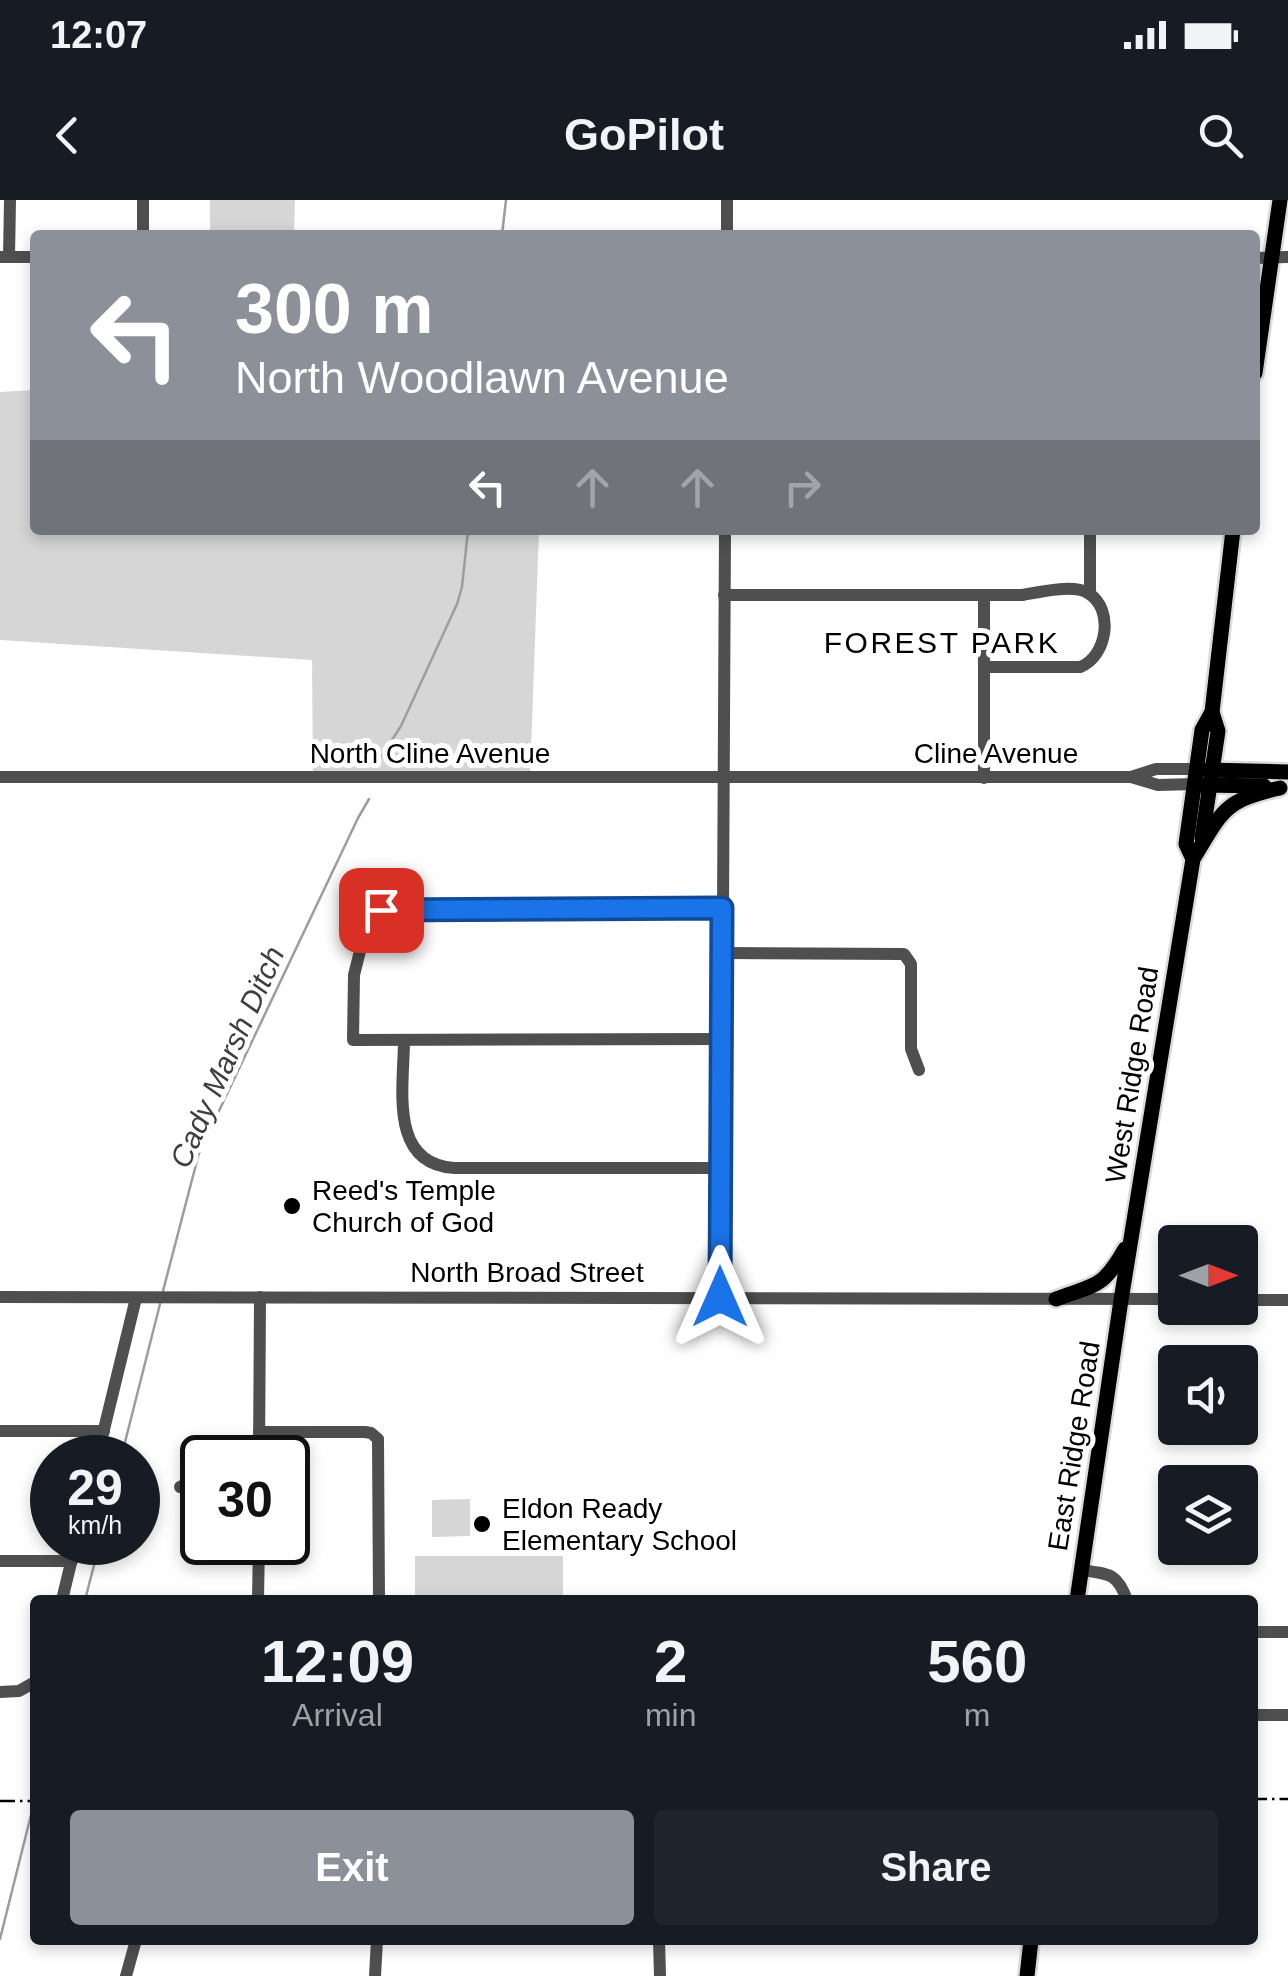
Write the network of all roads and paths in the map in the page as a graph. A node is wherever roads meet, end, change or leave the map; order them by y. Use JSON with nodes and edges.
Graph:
{"nodes":[{"id":1,"x":10,"y":200,"type":"edge"},
{"id":2,"x":144,"y":200,"type":"edge"},
{"id":3,"x":727,"y":200,"type":"edge"},
{"id":4,"x":1280,"y":200,"type":"edge"},
{"id":5,"x":143,"y":230,"type":"edge"},
{"id":6,"x":727,"y":230,"type":"edge"},
{"id":7,"x":5,"y":257,"type":"edge"},
{"id":8,"x":1271,"y":257,"type":"edge"},
{"id":9,"x":1260,"y":336,"type":"edge"},
{"id":10,"x":725,"y":535,"type":"edge"},
{"id":11,"x":1090,"y":535,"type":"edge"},
{"id":12,"x":1232,"y":535,"type":"edge"},
{"id":13,"x":1090,"y":594,"type":"junction"},
{"id":14,"x":724,"y":595,"type":"junction"},
{"id":15,"x":984,"y":595,"type":"junction"},
{"id":16,"x":984,"y":667,"type":"junction"},
{"id":17,"x":1288,"y":772,"type":"edge"},
{"id":18,"x":0,"y":777,"type":"edge"},
{"id":19,"x":1204,"y":777,"type":"junction"},
{"id":20,"x":723,"y":778,"type":"junction"},
{"id":21,"x":860,"y":778,"type":"joint"},
{"id":22,"x":984,"y":778,"type":"junction"},
{"id":23,"x":1284,"y":788,"type":"edge"},
{"id":24,"x":1196,"y":853,"type":"junction"},
{"id":25,"x":722,"y":908,"type":"junction"},
{"id":26,"x":722,"y":953,"type":"junction"},
{"id":27,"x":722,"y":1039,"type":"junction"},
{"id":28,"x":404,"y":1040,"type":"junction"},
{"id":29,"x":918,"y":1070,"type":"dead end"},
{"id":30,"x":720,"y":1168,"type":"junction"},
{"id":31,"x":1132,"y":1237,"type":"junction"},
{"id":32,"x":0,"y":1297,"type":"edge"},
{"id":33,"x":260,"y":1297,"type":"junction"},
{"id":34,"x":720,"y":1297,"type":"junction"},
{"id":35,"x":143,"y":1298,"type":"junction"},
{"id":36,"x":1056,"y":1298,"type":"junction"},
{"id":37,"x":1121,"y":1300,"type":"junction"},
{"id":38,"x":1158,"y":1300,"type":"edge"},
{"id":39,"x":1258,"y":1300,"type":"edge"},
{"id":40,"x":1288,"y":1300,"type":"edge"},
{"id":41,"x":0,"y":1431,"type":"edge"},
{"id":42,"x":104,"y":1431,"type":"junction"},
{"id":43,"x":259,"y":1432,"type":"joint"},
{"id":44,"x":103,"y":1435,"type":"edge"},
{"id":45,"x":0,"y":1561,"type":"edge"},
{"id":46,"x":30,"y":1561,"type":"edge"},
{"id":47,"x":71,"y":1565,"type":"edge"},
{"id":48,"x":258,"y":1565,"type":"edge"},
{"id":49,"x":1081,"y":1570,"type":"junction"},
{"id":50,"x":63,"y":1595,"type":"edge"},
{"id":51,"x":258,"y":1595,"type":"edge"},
{"id":52,"x":379,"y":1595,"type":"edge"},
{"id":53,"x":1078,"y":1595,"type":"edge"},
{"id":54,"x":1125,"y":1595,"type":"edge"},
{"id":55,"x":1258,"y":1632,"type":"edge"},
{"id":56,"x":1288,"y":1632,"type":"edge"},
{"id":57,"x":30,"y":1685,"type":"edge"},
{"id":58,"x":0,"y":1692,"type":"edge"},
{"id":59,"x":1258,"y":1715,"type":"edge"},
{"id":60,"x":1288,"y":1715,"type":"edge"},
{"id":61,"x":135,"y":1945,"type":"edge"},
{"id":62,"x":377,"y":1945,"type":"edge"},
{"id":63,"x":660,"y":1945,"type":"edge"},
{"id":64,"x":1031,"y":1945,"type":"edge"},
{"id":65,"x":126,"y":1976,"type":"edge"},
{"id":66,"x":375,"y":1976,"type":"edge"},
{"id":67,"x":660,"y":1976,"type":"edge"},
{"id":68,"x":1027,"y":1976,"type":"edge"}],
"edges":[{"from":1,"to":7,"type":"street"},
{"from":2,"to":5,"type":"street"},
{"from":3,"to":6,"type":"street"},
{"from":4,"to":8,"type":"main road"},
{"from":8,"to":9,"type":"main road"},
{"from":10,"to":14,"type":"street"},
{"from":11,"to":13,"type":"street"},
{"from":12,"to":19,"type":"main road","name":"West Ridge Road"},
{"from":13,"to":15,"type":"street"},
{"from":13,"to":16,"type":"street"},
{"from":14,"to":15,"type":"street"},
{"from":14,"to":20,"type":"street"},
{"from":15,"to":16,"type":"street"},
{"from":16,"to":22,"type":"street"},
{"from":17,"to":19,"type":"main road","name":"Cline Avenue"},
{"from":18,"to":20,"type":"street","name":"North Cline Avenue"},
{"from":19,"to":22,"type":"street","name":"Cline Avenue"},
{"from":19,"to":23,"type":"main road","name":"Cline Avenue"},
{"from":19,"to":24,"type":"main road","name":"West Ridge Road"},
{"from":20,"to":21,"type":"street","name":"North Cline Avenue"},
{"from":20,"to":25,"type":"street"},
{"from":21,"to":22,"type":"street","name":"Cline Avenue"},
{"from":23,"to":24,"type":"main road"},
{"from":24,"to":31,"type":"main road","name":"West Ridge Road"},
{"from":25,"to":26,"type":"street"},
{"from":25,"to":28,"type":"street"},
{"from":26,"to":27,"type":"street"},
{"from":26,"to":29,"type":"street"},
{"from":27,"to":28,"type":"street"},
{"from":27,"to":30,"type":"street"},
{"from":28,"to":30,"type":"street"},
{"from":30,"to":34,"type":"street"},
{"from":31,"to":36,"type":"main road"},
{"from":31,"to":37,"type":"main road","name":"West Ridge Road"},
{"from":32,"to":35,"type":"street","name":"North Broad Street"},
{"from":33,"to":34,"type":"street","name":"North Broad Street"},
{"from":33,"to":35,"type":"street","name":"North Broad Street"},
{"from":33,"to":43,"type":"street"},
{"from":34,"to":36,"type":"street","name":"North Broad Street"},
{"from":35,"to":42,"type":"street"},
{"from":36,"to":37,"type":"street","name":"North Broad Street"},
{"from":37,"to":38,"type":"street","name":"North Broad Street"},
{"from":37,"to":49,"type":"main road","name":"East Ridge Road"},
{"from":39,"to":40,"type":"street"},
{"from":41,"to":42,"type":"street"},
{"from":42,"to":44,"type":"street"},
{"from":43,"to":52,"type":"street"},
{"from":45,"to":46,"type":"street"},
{"from":47,"to":50,"type":"street"},
{"from":48,"to":51,"type":"street"},
{"from":49,"to":53,"type":"main road","name":"East Ridge Road"},
{"from":49,"to":54,"type":"street"},
{"from":55,"to":56,"type":"street"},
{"from":57,"to":58,"type":"street"},
{"from":59,"to":60,"type":"street"},
{"from":61,"to":65,"type":"street"},
{"from":62,"to":66,"type":"street"},
{"from":63,"to":67,"type":"street"},
{"from":64,"to":68,"type":"main road"}]}
